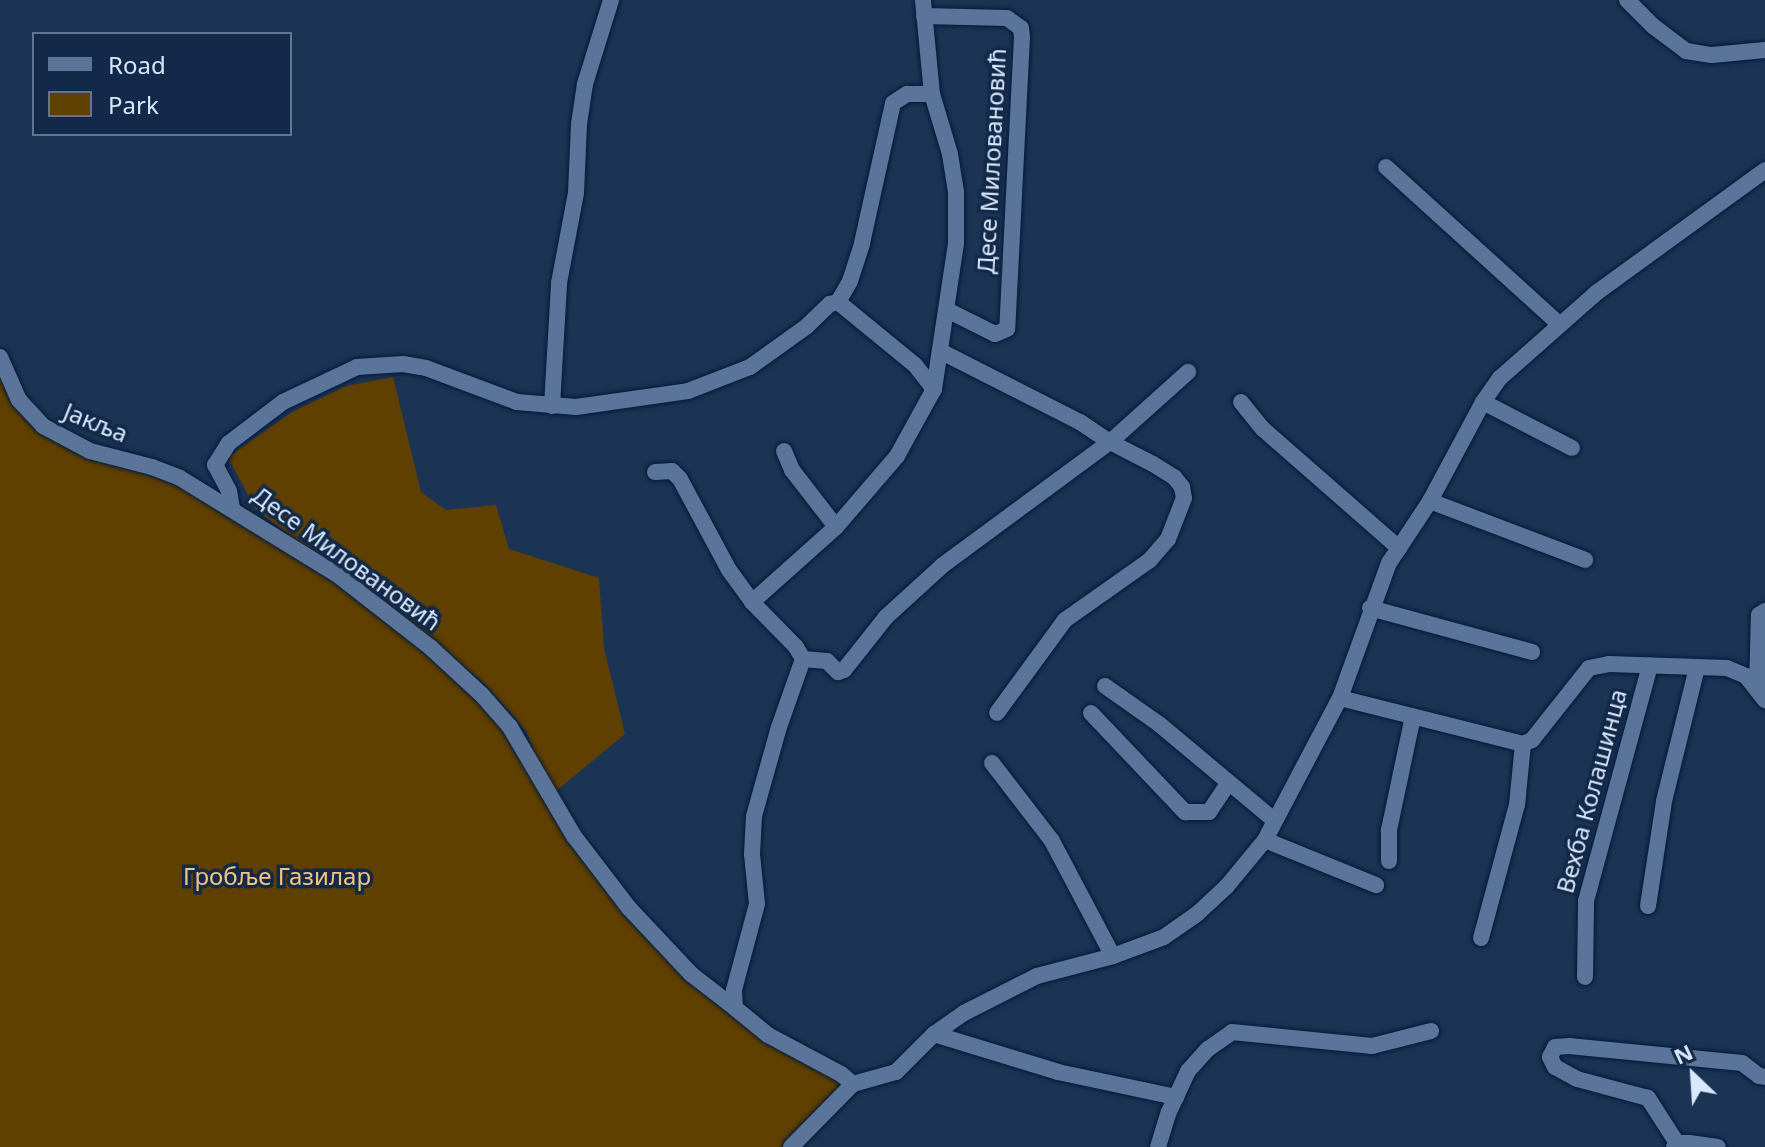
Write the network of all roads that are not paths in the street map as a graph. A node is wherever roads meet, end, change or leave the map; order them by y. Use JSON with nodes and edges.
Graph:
{"nodes":[{"id":1,"x":611,"y":0,"type":"edge"},
{"id":2,"x":1627,"y":0,"type":"edge"},
{"id":3,"x":923,"y":8,"type":"edge"},
{"id":4,"x":1765,"y":50,"type":"edge"},
{"id":5,"x":932,"y":94,"type":"junction"},
{"id":6,"x":1386,"y":167,"type":"dead end"},
{"id":7,"x":1765,"y":170,"type":"edge"},
{"id":8,"x":838,"y":302,"type":"junction"},
{"id":9,"x":947,"y":310,"type":"junction"},
{"id":10,"x":1559,"y":324,"type":"junction"},
{"id":11,"x":940,"y":351,"type":"junction"},
{"id":12,"x":0,"y":357,"type":"edge"},
{"id":13,"x":1188,"y":372,"type":"dead end"},
{"id":14,"x":934,"y":389,"type":"junction"},
{"id":15,"x":1241,"y":402,"type":"dead end"},
{"id":16,"x":1483,"y":402,"type":"junction"},
{"id":17,"x":552,"y":406,"type":"junction"},
{"id":18,"x":1110,"y":442,"type":"junction"},
{"id":19,"x":1572,"y":448,"type":"dead end"},
{"id":20,"x":784,"y":451,"type":"dead end"},
{"id":21,"x":655,"y":472,"type":"dead end"},
{"id":22,"x":1430,"y":501,"type":"junction"},
{"id":23,"x":232,"y":508,"type":"junction"},
{"id":24,"x":836,"y":527,"type":"junction"},
{"id":25,"x":1399,"y":548,"type":"junction"},
{"id":26,"x":1585,"y":560,"type":"dead end"},
{"id":27,"x":752,"y":602,"type":"junction"},
{"id":28,"x":1370,"y":608,"type":"junction"},
{"id":29,"x":1765,"y":611,"type":"edge"},
{"id":30,"x":1532,"y":652,"type":"dead end"},
{"id":31,"x":803,"y":659,"type":"junction"},
{"id":32,"x":1650,"y":666,"type":"junction"},
{"id":33,"x":1697,"y":668,"type":"junction"},
{"id":34,"x":1105,"y":686,"type":"dead end"},
{"id":35,"x":1761,"y":694,"type":"edge"},
{"id":36,"x":1340,"y":698,"type":"junction"},
{"id":37,"x":997,"y":713,"type":"dead end"},
{"id":38,"x":1091,"y":713,"type":"dead end"},
{"id":39,"x":1413,"y":716,"type":"junction"},
{"id":40,"x":1523,"y":744,"type":"junction"},
{"id":41,"x":992,"y":763,"type":"dead end"},
{"id":42,"x":1228,"y":784,"type":"junction"},
{"id":43,"x":1274,"y":820,"type":"junction"},
{"id":44,"x":1265,"y":840,"type":"junction"},
{"id":45,"x":1389,"y":861,"type":"dead end"},
{"id":46,"x":1376,"y":885,"type":"dead end"},
{"id":47,"x":1648,"y":906,"type":"dead end"},
{"id":48,"x":1481,"y":938,"type":"dead end"},
{"id":49,"x":1113,"y":956,"type":"junction"},
{"id":50,"x":1585,"y":977,"type":"dead end"},
{"id":51,"x":735,"y":1008,"type":"junction"},
{"id":52,"x":1431,"y":1031,"type":"dead end"},
{"id":53,"x":934,"y":1034,"type":"junction"},
{"id":54,"x":1765,"y":1077,"type":"edge"},
{"id":55,"x":853,"y":1084,"type":"junction"},
{"id":56,"x":1176,"y":1097,"type":"junction"},
{"id":57,"x":1676,"y":1145,"type":"edge"},
{"id":58,"x":791,"y":1147,"type":"edge"},
{"id":59,"x":1158,"y":1147,"type":"edge"},
{"id":60,"x":1718,"y":1147,"type":"edge"}],
"edges":[{"from":1,"to":17,"type":"street"},
{"from":2,"to":4,"type":"street"},
{"from":3,"to":5,"type":"street","name":"Десе Миловановић"},
{"from":3,"to":9,"type":"street","name":"Десе Миловановић"},
{"from":5,"to":8,"type":"street","name":"Десе Миловановић"},
{"from":5,"to":9,"type":"street","name":"Десе Миловановић"},
{"from":6,"to":10,"type":"street"},
{"from":7,"to":10,"type":"street"},
{"from":8,"to":14,"type":"street"},
{"from":8,"to":17,"type":"street","name":"Десе Миловановић"},
{"from":9,"to":11,"type":"street","name":"Десе Миловановић"},
{"from":10,"to":16,"type":"street"},
{"from":11,"to":14,"type":"street","name":"Десе Миловановић"},
{"from":11,"to":18,"type":"street"},
{"from":12,"to":23,"type":"street","name":"Јакља"},
{"from":13,"to":18,"type":"street"},
{"from":14,"to":24,"type":"street","name":"Десе Миловановић"},
{"from":15,"to":25,"type":"street"},
{"from":16,"to":19,"type":"street"},
{"from":16,"to":22,"type":"street"},
{"from":17,"to":23,"type":"street","name":"Десе Миловановић"},
{"from":18,"to":31,"type":"street"},
{"from":18,"to":37,"type":"street"},
{"from":20,"to":24,"type":"street"},
{"from":21,"to":27,"type":"street"},
{"from":22,"to":25,"type":"street"},
{"from":22,"to":26,"type":"street"},
{"from":23,"to":51,"type":"street","name":"Десе Миловановић"},
{"from":24,"to":27,"type":"street","name":"Десе Миловановић"},
{"from":25,"to":28,"type":"street"},
{"from":27,"to":31,"type":"street"},
{"from":28,"to":30,"type":"street"},
{"from":28,"to":36,"type":"street"},
{"from":29,"to":35,"type":"street"},
{"from":31,"to":51,"type":"street"},
{"from":32,"to":33,"type":"street","name":"Вехба Колашинца"},
{"from":32,"to":40,"type":"street","name":"Вехба Колашинца"},
{"from":32,"to":50,"type":"street","name":"Вехба Колашинца"},
{"from":33,"to":35,"type":"street","name":"Вехба Колашинца"},
{"from":33,"to":47,"type":"street"},
{"from":34,"to":42,"type":"street"},
{"from":36,"to":39,"type":"street"},
{"from":36,"to":43,"type":"street"},
{"from":38,"to":42,"type":"street"},
{"from":39,"to":40,"type":"street"},
{"from":39,"to":45,"type":"street"},
{"from":40,"to":48,"type":"street"},
{"from":41,"to":49,"type":"street"},
{"from":42,"to":43,"type":"street"},
{"from":43,"to":44,"type":"street"},
{"from":44,"to":46,"type":"street"},
{"from":44,"to":49,"type":"street"},
{"from":49,"to":53,"type":"street"},
{"from":51,"to":55,"type":"street","name":"Десе Миловановић"},
{"from":52,"to":56,"type":"street"},
{"from":53,"to":55,"type":"street"},
{"from":53,"to":56,"type":"street"},
{"from":54,"to":57,"type":"street"},
{"from":55,"to":58,"type":"street"},
{"from":56,"to":59,"type":"street"},
{"from":57,"to":60,"type":"street"}]}
